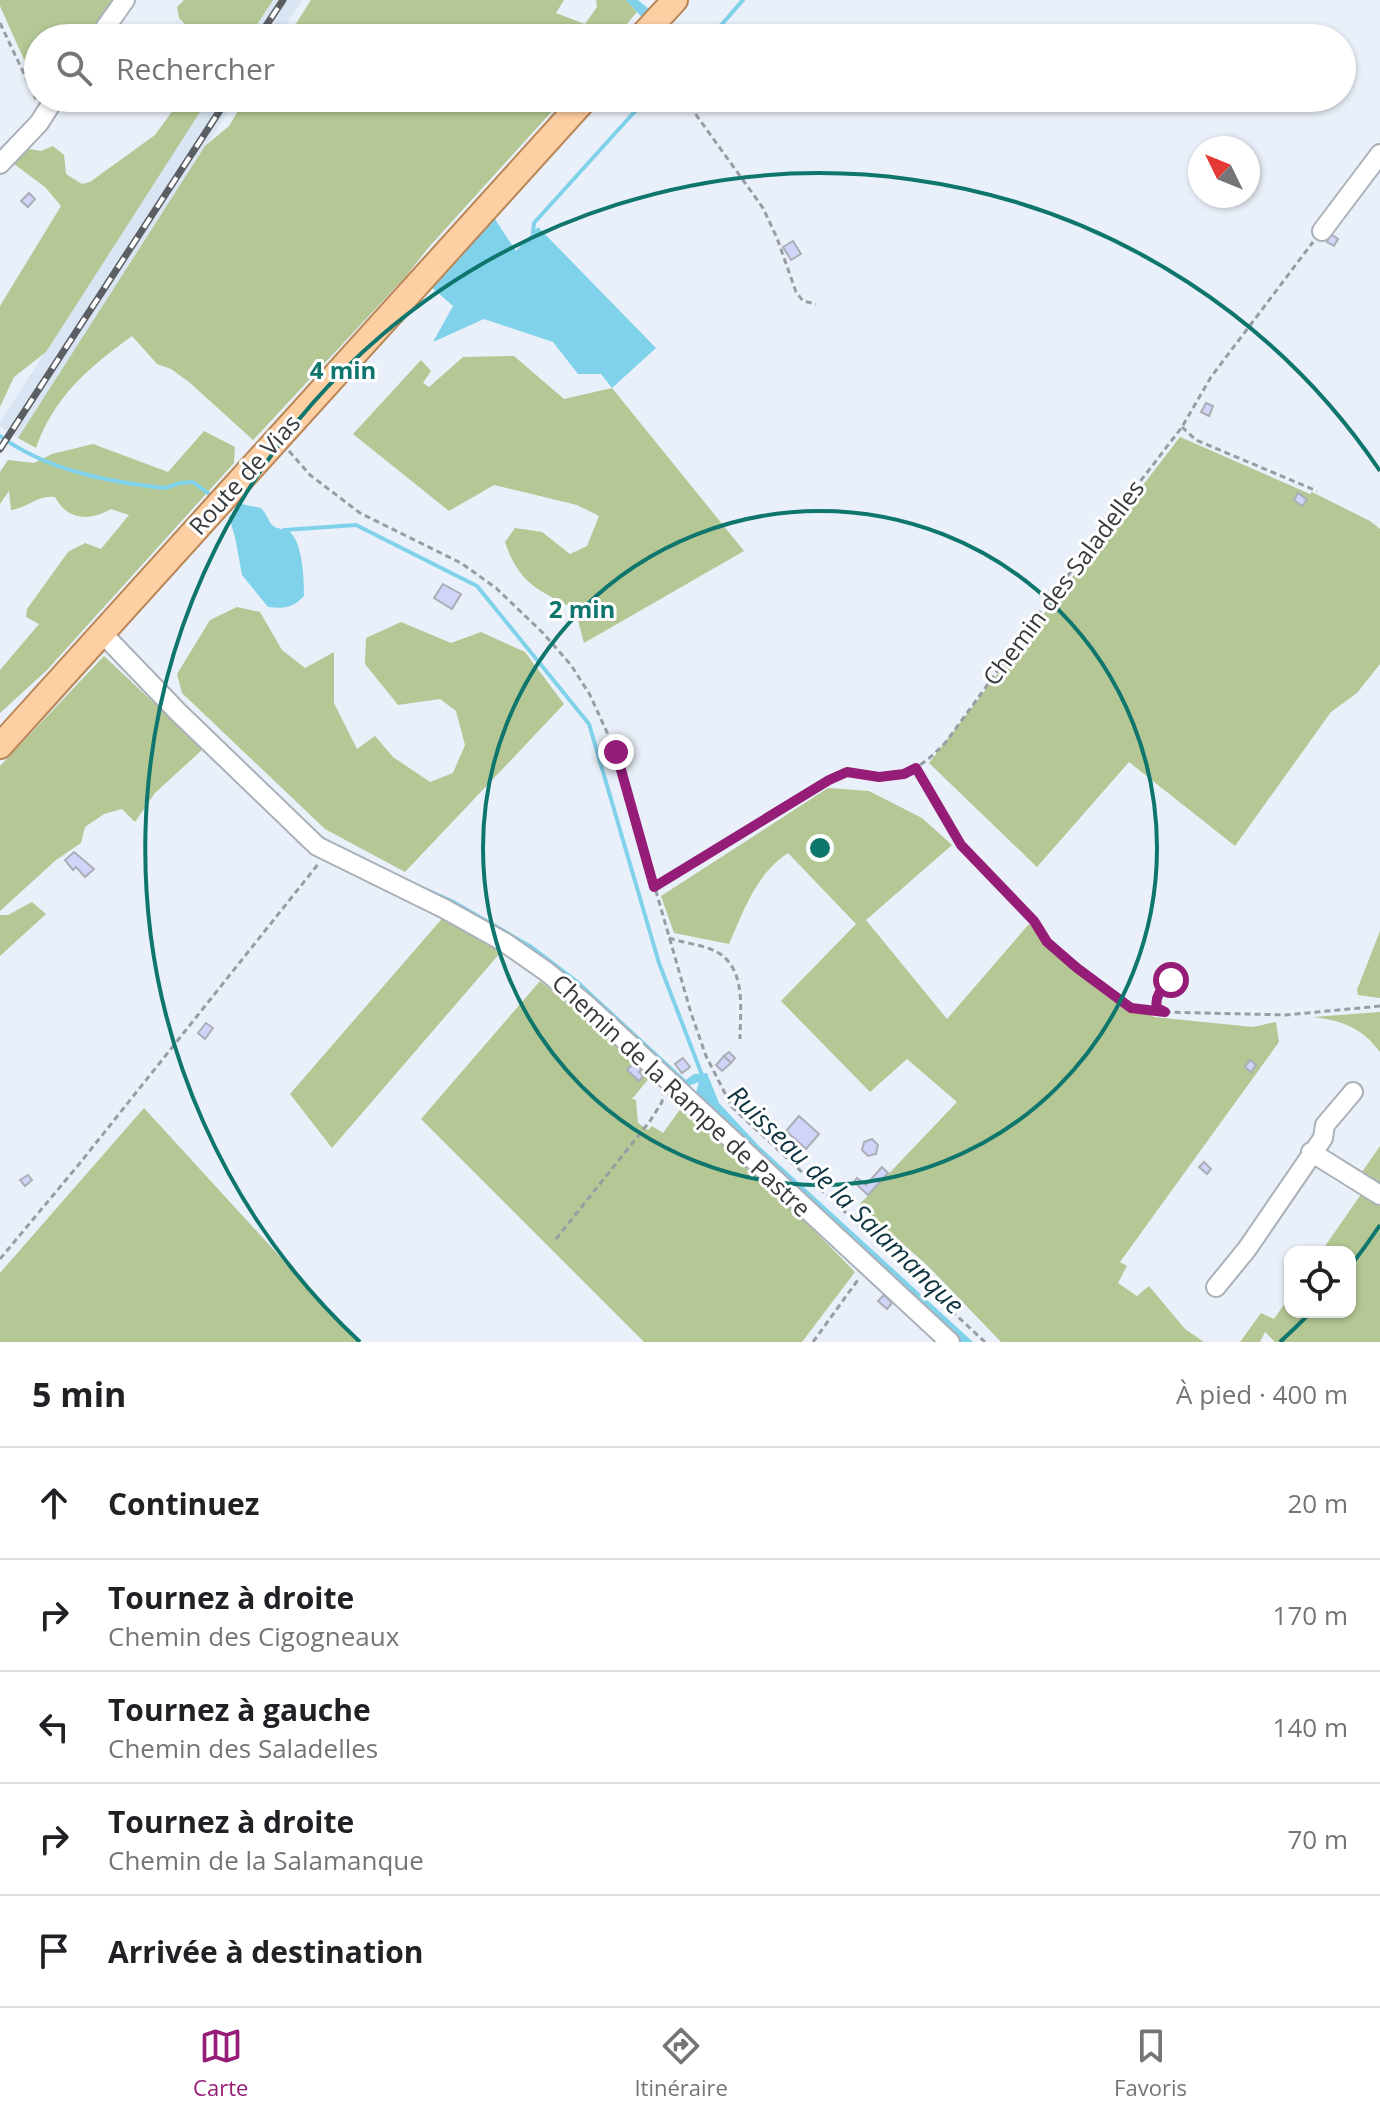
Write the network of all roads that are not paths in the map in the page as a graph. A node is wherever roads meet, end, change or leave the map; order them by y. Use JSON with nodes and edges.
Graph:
{"nodes":[{"id":1,"x":125,"y":0,"type":"edge"},
{"id":2,"x":668,"y":7,"type":"edge"},
{"id":3,"x":108,"y":24,"type":"edge"},
{"id":4,"x":653,"y":24,"type":"edge"},
{"id":5,"x":46,"y":112,"type":"edge"},
{"id":6,"x":573,"y":112,"type":"edge"},
{"id":7,"x":1380,"y":154,"type":"edge"},
{"id":8,"x":0,"y":164,"type":"edge"},
{"id":9,"x":1322,"y":231,"type":"road end"},
{"id":10,"x":102,"y":633,"type":"junction"},
{"id":11,"x":0,"y":746,"type":"edge"},
{"id":12,"x":1353,"y":1092,"type":"dead end"},
{"id":13,"x":1311,"y":1152,"type":"junction"},
{"id":14,"x":1380,"y":1195,"type":"edge"},
{"id":15,"x":1216,"y":1287,"type":"dead end"},
{"id":16,"x":950,"y":1342,"type":"edge"}],
"edges":[{"from":1,"to":3,"type":"street"},
{"from":2,"to":4,"type":"main road"},
{"from":5,"to":8,"type":"street"},
{"from":6,"to":10,"type":"main road","name":"Route de Vias"},
{"from":7,"to":9,"type":"street"},
{"from":10,"to":11,"type":"main road","name":"Route de Vias"},
{"from":10,"to":16,"type":"street","name":"Chemin de la Rampe de Pastre"},
{"from":12,"to":13,"type":"street"},
{"from":13,"to":14,"type":"street"},
{"from":13,"to":15,"type":"street"}]}
